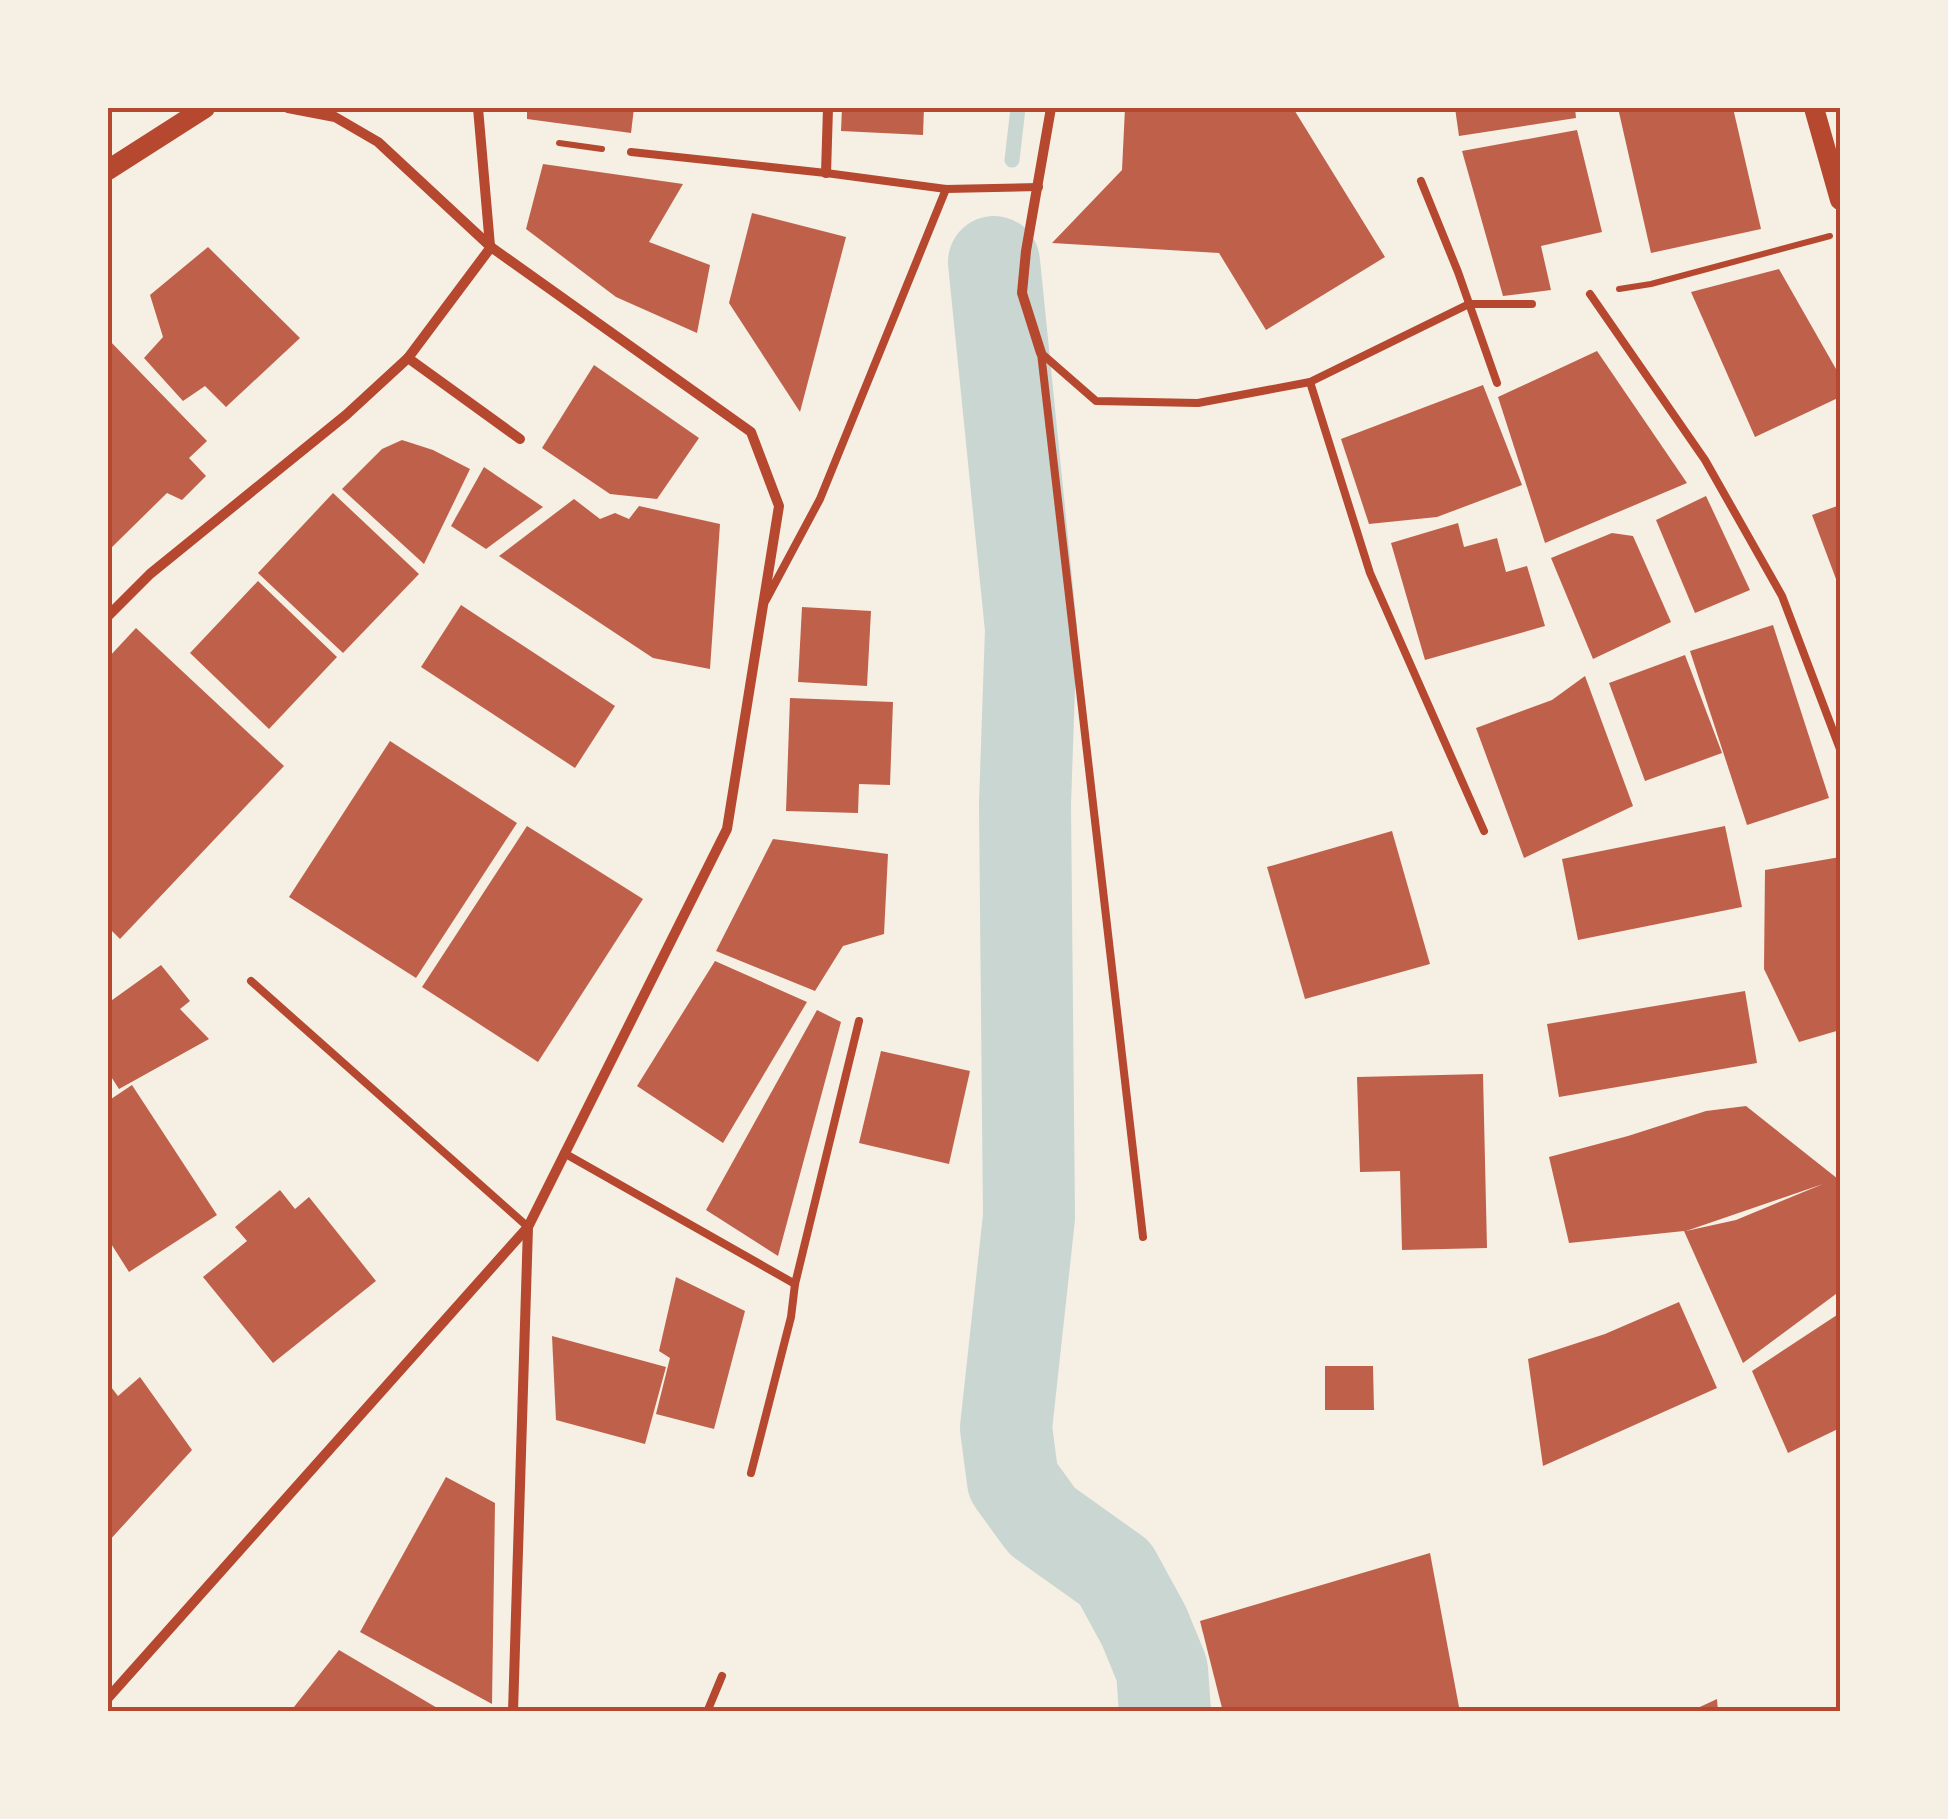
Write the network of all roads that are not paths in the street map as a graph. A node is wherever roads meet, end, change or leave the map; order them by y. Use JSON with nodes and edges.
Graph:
{"nodes":[{"id":1,"x":205,"y":108,"type":"edge"},
{"id":2,"x":288,"y":108,"type":"edge"},
{"id":3,"x":478,"y":108,"type":"edge"},
{"id":4,"x":828,"y":108,"type":"edge"},
{"id":5,"x":1051,"y":108,"type":"edge"},
{"id":6,"x":1814,"y":108,"type":"edge"},
{"id":7,"x":631,"y":152,"type":"road end"},
{"id":8,"x":108,"y":170,"type":"edge"},
{"id":9,"x":826,"y":173,"type":"junction"},
{"id":10,"x":1421,"y":181,"type":"dead end"},
{"id":11,"x":1038,"y":187,"type":"junction"},
{"id":12,"x":946,"y":189,"type":"junction"},
{"id":13,"x":1840,"y":200,"type":"edge"},
{"id":14,"x":490,"y":246,"type":"junction"},
{"id":15,"x":1590,"y":294,"type":"road end"},
{"id":16,"x":1469,"y":304,"type":"junction"},
{"id":17,"x":1532,"y":304,"type":"dead end"},
{"id":18,"x":1041,"y":352,"type":"junction"},
{"id":19,"x":408,"y":358,"type":"junction"},
{"id":20,"x":1310,"y":382,"type":"junction"},
{"id":21,"x":1498,"y":383,"type":"dead end"},
{"id":22,"x":520,"y":439,"type":"dead end"},
{"id":23,"x":764,"y":604,"type":"junction"},
{"id":24,"x":108,"y":616,"type":"edge"},
{"id":25,"x":1840,"y":749,"type":"edge"},
{"id":26,"x":1484,"y":830,"type":"dead end"},
{"id":27,"x":250,"y":981,"type":"dead end"},
{"id":28,"x":860,"y":1021,"type":"dead end"},
{"id":29,"x":564,"y":1153,"type":"junction"},
{"id":30,"x":528,"y":1227,"type":"junction"},
{"id":31,"x":1142,"y":1236,"type":"dead end"},
{"id":32,"x":795,"y":1284,"type":"junction"},
{"id":33,"x":751,"y":1474,"type":"dead end"},
{"id":34,"x":722,"y":1676,"type":"dead end"},
{"id":35,"x":108,"y":1698,"type":"edge"},
{"id":36,"x":513,"y":1712,"type":"edge"},
{"id":37,"x":708,"y":1712,"type":"edge"}],
"edges":[{"from":1,"to":8,"type":"main road"},
{"from":2,"to":14,"type":"street"},
{"from":3,"to":14,"type":"street"},
{"from":4,"to":9,"type":"street"},
{"from":5,"to":11,"type":"street"},
{"from":6,"to":13,"type":"main road"},
{"from":7,"to":9,"type":"lane"},
{"from":9,"to":12,"type":"lane"},
{"from":10,"to":16,"type":"lane"},
{"from":11,"to":12,"type":"lane"},
{"from":11,"to":18,"type":"street"},
{"from":12,"to":23,"type":"lane"},
{"from":14,"to":19,"type":"street"},
{"from":14,"to":23,"type":"street"},
{"from":15,"to":25,"type":"lane"},
{"from":16,"to":17,"type":"lane"},
{"from":16,"to":20,"type":"lane"},
{"from":16,"to":21,"type":"lane"},
{"from":18,"to":20,"type":"lane"},
{"from":18,"to":31,"type":"lane"},
{"from":19,"to":22,"type":"street"},
{"from":19,"to":24,"type":"street"},
{"from":20,"to":26,"type":"lane"},
{"from":23,"to":29,"type":"street"},
{"from":27,"to":30,"type":"lane"},
{"from":28,"to":32,"type":"lane"},
{"from":29,"to":30,"type":"street"},
{"from":29,"to":32,"type":"lane"},
{"from":30,"to":35,"type":"street"},
{"from":30,"to":36,"type":"street"},
{"from":32,"to":33,"type":"lane"},
{"from":34,"to":37,"type":"lane"}]}
